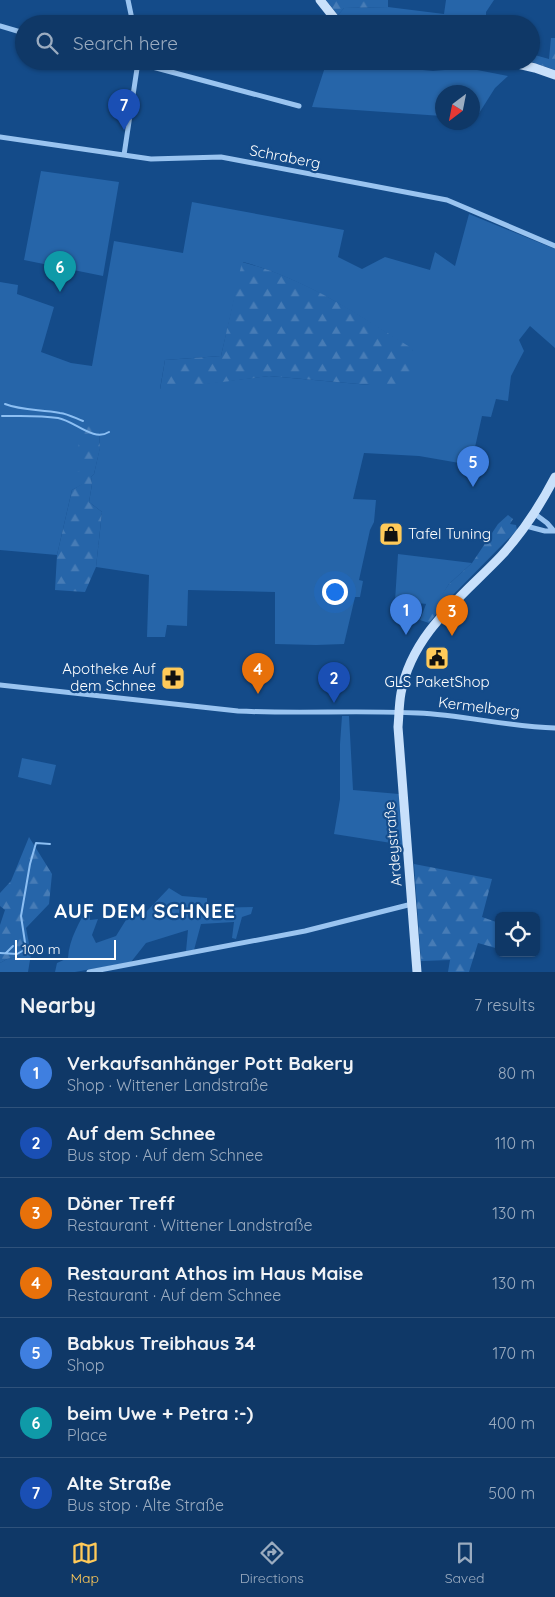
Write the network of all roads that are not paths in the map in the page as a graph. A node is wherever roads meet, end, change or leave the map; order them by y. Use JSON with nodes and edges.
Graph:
{"nodes":[{"id":1,"x":128,"y":0,"type":"edge"},
{"id":2,"x":320,"y":0,"type":"edge"},
{"id":3,"x":131,"y":15,"type":"edge"},
{"id":4,"x":332,"y":15,"type":"edge"},
{"id":5,"x":0,"y":26,"type":"edge"},
{"id":6,"x":15,"y":30,"type":"edge"},
{"id":7,"x":137,"y":70,"type":"edge"},
{"id":8,"x":167,"y":70,"type":"edge"},
{"id":9,"x":540,"y":70,"type":"edge"},
{"id":10,"x":555,"y":75,"type":"edge"},
{"id":11,"x":299,"y":106,"type":"dead end"},
{"id":12,"x":0,"y":138,"type":"edge"},
{"id":13,"x":124,"y":155,"type":"junction"},
{"id":14,"x":555,"y":246,"type":"edge"},
{"id":15,"x":555,"y":477,"type":"edge"},
{"id":16,"x":535,"y":514,"type":"junction"},
{"id":17,"x":526,"y":526,"type":"junction"},
{"id":18,"x":554,"y":530,"type":"edge"},
{"id":19,"x":0,"y":685,"type":"edge"},
{"id":20,"x":399,"y":713,"type":"junction"},
{"id":21,"x":555,"y":728,"type":"edge"},
{"id":22,"x":412,"y":904,"type":"junction"},
{"id":23,"x":89,"y":972,"type":"edge"},
{"id":24,"x":417,"y":972,"type":"edge"}],
"edges":[{"from":1,"to":3,"type":"street"},
{"from":2,"to":4,"type":"main road"},
{"from":5,"to":6,"type":"street"},
{"from":7,"to":13,"type":"street"},
{"from":8,"to":11,"type":"street"},
{"from":9,"to":10,"type":"main road"},
{"from":12,"to":13,"type":"street","name":"Schraberg"},
{"from":13,"to":14,"type":"street","name":"Schraberg"},
{"from":15,"to":16,"type":"main road","name":"Ardeystraße"},
{"from":16,"to":17,"type":"main road","name":"Ardeystraße"},
{"from":16,"to":18,"type":"street"},
{"from":17,"to":18,"type":"street"},
{"from":17,"to":20,"type":"main road","name":"Ardeystraße"},
{"from":19,"to":20,"type":"street"},
{"from":20,"to":21,"type":"street","name":"Kermelberg"},
{"from":20,"to":22,"type":"main road","name":"Ardeystraße"},
{"from":22,"to":23,"type":"street"},
{"from":22,"to":24,"type":"main road","name":"Ardeystraße"}]}
